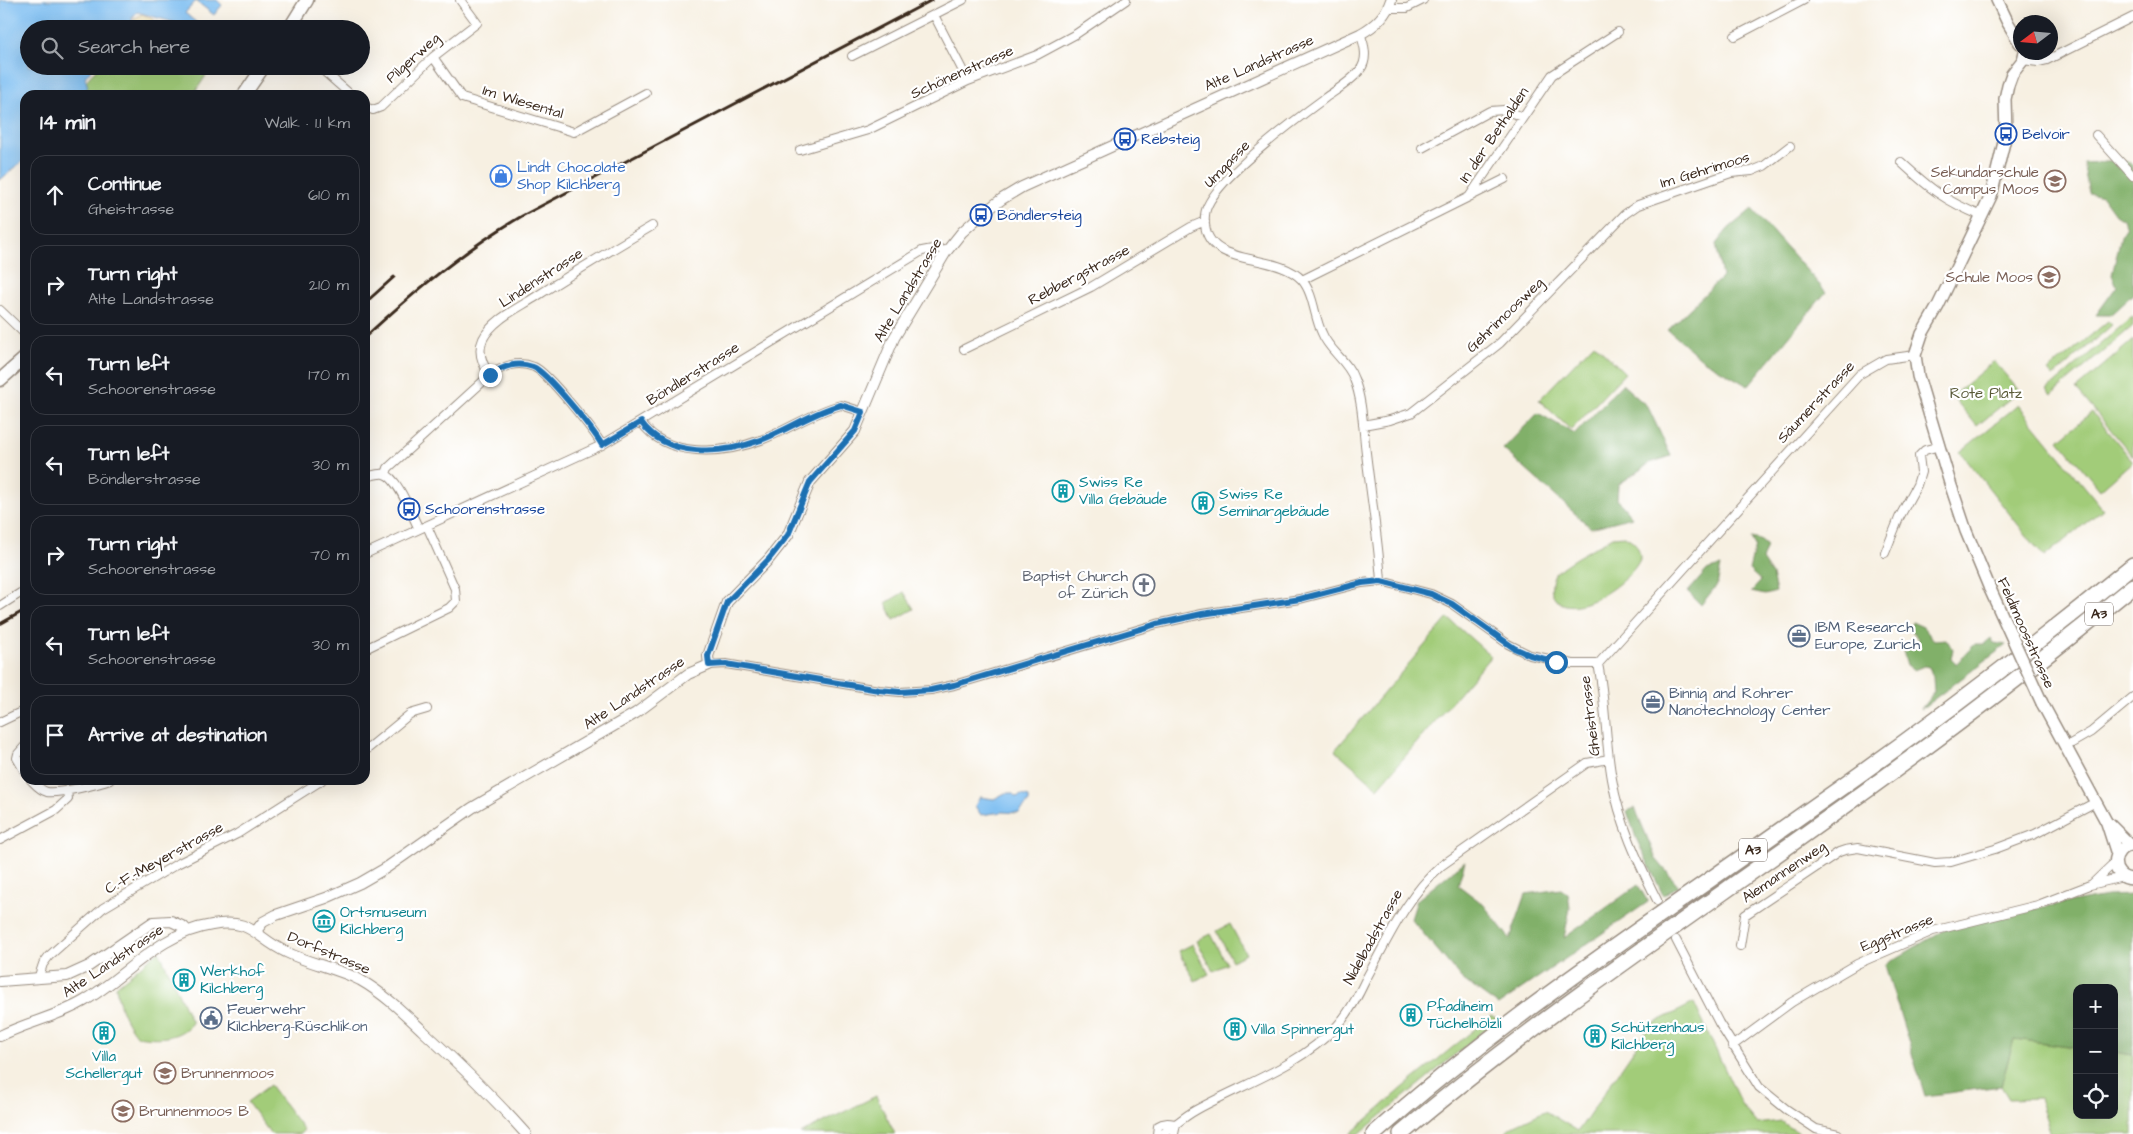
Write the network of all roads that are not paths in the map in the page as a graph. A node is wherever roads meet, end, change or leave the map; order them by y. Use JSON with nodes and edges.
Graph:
{"nodes":[{"id":1,"x":308,"y":0,"type":"edge"},
{"id":2,"x":460,"y":0,"type":"edge"},
{"id":3,"x":963,"y":0,"type":"edge"},
{"id":4,"x":1126,"y":0,"type":"edge"},
{"id":5,"x":1423,"y":0,"type":"edge"},
{"id":6,"x":1804,"y":0,"type":"edge"},
{"id":7,"x":1997,"y":0,"type":"edge"},
{"id":8,"x":1390,"y":4,"type":"edge"},
{"id":9,"x":934,"y":15,"type":"junction"},
{"id":10,"x":2133,"y":17,"type":"edge"},
{"id":11,"x":295,"y":20,"type":"edge"},
{"id":12,"x":2013,"y":31,"type":"edge"},
{"id":13,"x":1618,"y":32,"type":"dead end"},
{"id":14,"x":1360,"y":34,"type":"junction"},
{"id":15,"x":1735,"y":36,"type":"dead end"},
{"id":16,"x":2058,"y":54,"type":"edge"},
{"id":17,"x":852,"y":56,"type":"dead end"},
{"id":18,"x":433,"y":57,"type":"junction"},
{"id":19,"x":2021,"y":60,"type":"edge"},
{"id":20,"x":2033,"y":60,"type":"edge"},
{"id":21,"x":2046,"y":60,"type":"edge"},
{"id":22,"x":258,"y":75,"type":"edge"},
{"id":23,"x":328,"y":75,"type":"edge"},
{"id":24,"x":968,"y":81,"type":"junction"},
{"id":25,"x":247,"y":90,"type":"edge"},
{"id":26,"x":345,"y":90,"type":"edge"},
{"id":27,"x":646,"y":93,"type":"dead end"},
{"id":28,"x":370,"y":108,"type":"edge"},
{"id":29,"x":1523,"y":117,"type":"junction"},
{"id":30,"x":2096,"y":135,"type":"dead end"},
{"id":31,"x":1790,"y":146,"type":"dead end"},
{"id":32,"x":1422,"y":148,"type":"dead end"},
{"id":33,"x":800,"y":150,"type":"dead end"},
{"id":34,"x":1901,"y":162,"type":"dead end"},
{"id":35,"x":2133,"y":176,"type":"edge"},
{"id":36,"x":1505,"y":179,"type":"dead end"},
{"id":37,"x":1469,"y":197,"type":"junction"},
{"id":38,"x":1625,"y":214,"type":"joint"},
{"id":39,"x":1982,"y":216,"type":"junction"},
{"id":40,"x":1205,"y":221,"type":"junction"},
{"id":41,"x":652,"y":226,"type":"dead end"},
{"id":42,"x":946,"y":252,"type":"junction"},
{"id":43,"x":1302,"y":280,"type":"junction"},
{"id":44,"x":0,"y":310,"type":"edge"},
{"id":45,"x":20,"y":329,"type":"edge"},
{"id":46,"x":964,"y":349,"type":"dead end"},
{"id":47,"x":1915,"y":355,"type":"junction"},
{"id":48,"x":20,"y":362,"type":"edge"},
{"id":49,"x":490,"y":375,"type":"junction"},
{"id":50,"x":0,"y":380,"type":"edge"},
{"id":51,"x":863,"y":412,"type":"junction"},
{"id":52,"x":641,"y":422,"type":"junction"},
{"id":53,"x":1363,"y":425,"type":"junction"},
{"id":54,"x":602,"y":445,"type":"junction"},
{"id":55,"x":1940,"y":446,"type":"junction"},
{"id":56,"x":386,"y":474,"type":"junction"},
{"id":57,"x":370,"y":477,"type":"edge"},
{"id":58,"x":423,"y":528,"type":"junction"},
{"id":59,"x":370,"y":552,"type":"edge"},
{"id":60,"x":1885,"y":552,"type":"dead end"},
{"id":61,"x":2133,"y":565,"type":"edge"},
{"id":62,"x":1381,"y":581,"type":"junction"},
{"id":63,"x":2133,"y":586,"type":"edge"},
{"id":64,"x":20,"y":593,"type":"edge"},
{"id":65,"x":0,"y":606,"type":"edge"},
{"id":66,"x":370,"y":647,"type":"edge"},
{"id":67,"x":1598,"y":664,"type":"junction"},
{"id":68,"x":709,"y":665,"type":"junction"},
{"id":69,"x":2133,"y":696,"type":"edge"},
{"id":70,"x":427,"y":709,"type":"dead end"},
{"id":71,"x":20,"y":712,"type":"edge"},
{"id":72,"x":0,"y":722,"type":"edge"},
{"id":73,"x":370,"y":747,"type":"edge"},
{"id":74,"x":2065,"y":747,"type":"junction"},
{"id":75,"x":20,"y":752,"type":"edge"},
{"id":76,"x":1609,"y":759,"type":"junction"},
{"id":77,"x":20,"y":763,"type":"edge"},
{"id":78,"x":36,"y":785,"type":"edge"},
{"id":79,"x":88,"y":785,"type":"edge"},
{"id":80,"x":314,"y":785,"type":"edge"},
{"id":81,"x":67,"y":790,"type":"junction"},
{"id":82,"x":2096,"y":802,"type":"junction"},
{"id":83,"x":2107,"y":823,"type":"junction"},
{"id":84,"x":0,"y":840,"type":"edge"},
{"id":85,"x":2131,"y":846,"type":"edge"},
{"id":86,"x":2116,"y":858,"type":"junction"},
{"id":87,"x":2130,"y":879,"type":"edge"},
{"id":88,"x":2090,"y":885,"type":"junction"},
{"id":89,"x":1657,"y":900,"type":"tunnel mouth"},
{"id":90,"x":187,"y":931,"type":"junction"},
{"id":91,"x":256,"y":931,"type":"junction"},
{"id":92,"x":1676,"y":940,"type":"tunnel mouth"},
{"id":93,"x":1740,"y":946,"type":"dead end"},
{"id":94,"x":38,"y":979,"type":"junction"},
{"id":95,"x":0,"y":981,"type":"edge"},
{"id":96,"x":0,"y":1036,"type":"edge"},
{"id":97,"x":1732,"y":1046,"type":"junction"},
{"id":98,"x":1176,"y":1124,"type":"junction"},
{"id":99,"x":1161,"y":1133,"type":"edge"},
{"id":100,"x":525,"y":1134,"type":"edge"},
{"id":101,"x":1174,"y":1134,"type":"edge"},
{"id":102,"x":1374,"y":1134,"type":"edge"},
{"id":103,"x":1401,"y":1134,"type":"edge"},
{"id":104,"x":1838,"y":1134,"type":"edge"}],
"edges":[{"from":1,"to":11,"type":"main road"},
{"from":2,"to":18,"type":"street","name":"Pilgerweg"},
{"from":3,"to":9,"type":"street"},
{"from":4,"to":24,"type":"street","name":"Schönenstrasse"},
{"from":5,"to":8,"type":"street","name":"Alte Landstrasse"},
{"from":6,"to":15,"type":"street"},
{"from":7,"to":12,"type":"main road"},
{"from":8,"to":14,"type":"street","name":"Alte Landstrasse"},
{"from":9,"to":17,"type":"street"},
{"from":9,"to":24,"type":"street"},
{"from":10,"to":16,"type":"street"},
{"from":13,"to":29,"type":"street","name":"In der Bethalden"},
{"from":14,"to":40,"type":"street","name":"Umgasse"},
{"from":14,"to":42,"type":"street","name":"Alte Landstrasse"},
{"from":18,"to":27,"type":"street","name":"Im Wiesental"},
{"from":18,"to":28,"type":"street","name":"Pilgerweg"},
{"from":19,"to":39,"type":"main road"},
{"from":20,"to":21,"type":"street"},
{"from":22,"to":25,"type":"main road"},
{"from":23,"to":26,"type":"street"},
{"from":24,"to":33,"type":"street","name":"Schönenstrasse"},
{"from":29,"to":32,"type":"street"},
{"from":29,"to":37,"type":"street","name":"In der Bethalden"},
{"from":30,"to":35,"type":"street"},
{"from":31,"to":38,"type":"street","name":"Im Gehrimoos"},
{"from":34,"to":39,"type":"street"},
{"from":36,"to":37,"type":"street"},
{"from":37,"to":43,"type":"street","name":"In der Bethalden"},
{"from":38,"to":53,"type":"street","name":"Gehrimoosweg"},
{"from":39,"to":47,"type":"main road"},
{"from":40,"to":43,"type":"street"},
{"from":40,"to":46,"type":"street","name":"Rebbergstrasse"},
{"from":41,"to":49,"type":"street","name":"Lindenstrasse"},
{"from":42,"to":51,"type":"street","name":"Alte Landstrasse"},
{"from":42,"to":52,"type":"street","name":"Böndlerstrasse"},
{"from":43,"to":53,"type":"street"},
{"from":44,"to":45,"type":"street"},
{"from":47,"to":55,"type":"main road","name":"Feldimoosstrasse"},
{"from":47,"to":67,"type":"street","name":"Säumerstrasse"},
{"from":48,"to":50,"type":"main road"},
{"from":49,"to":54,"type":"street"},
{"from":49,"to":56,"type":"street"},
{"from":51,"to":52,"type":"street"},
{"from":51,"to":68,"type":"street","name":"Alte Landstrasse"},
{"from":52,"to":54,"type":"street","name":"Böndlerstrasse"},
{"from":53,"to":62,"type":"street"},
{"from":54,"to":58,"type":"street","name":"Böndlerstrasse"},
{"from":55,"to":60,"type":"street"},
{"from":55,"to":74,"type":"main road","name":"Feldimoosstrasse","bridge":true},
{"from":56,"to":57,"type":"street"},
{"from":56,"to":58,"type":"street"},
{"from":58,"to":59,"type":"street","name":"Böndlerstrasse"},
{"from":58,"to":66,"type":"street"},
{"from":61,"to":102,"type":"highway","number":"A3"},
{"from":62,"to":67,"type":"street","name":"Gheistrasse"},
{"from":62,"to":68,"type":"street","name":"Gheistrasse"},
{"from":63,"to":103,"type":"highway","number":"A3"},
{"from":64,"to":65,"type":"street"},
{"from":67,"to":76,"type":"street","name":"Gheistrasse"},
{"from":68,"to":91,"type":"street","name":"Alte Landstrasse"},
{"from":69,"to":74,"type":"street"},
{"from":70,"to":73,"type":"street"},
{"from":71,"to":72,"type":"street"},
{"from":74,"to":82,"type":"main road","name":"Feldimoosstrasse"},
{"from":75,"to":77,"type":"street"},
{"from":76,"to":89,"type":"street","name":"Gheistrasse"},
{"from":76,"to":98,"type":"street","name":"Nidelbadstrasse"},
{"from":78,"to":81,"type":"street"},
{"from":79,"to":81,"type":"street"},
{"from":80,"to":94,"type":"street","name":"C.-F.-Meyerstrasse"},
{"from":81,"to":84,"type":"street"},
{"from":82,"to":83,"type":"main road","name":"Feldimoosstrasse"},
{"from":82,"to":93,"type":"street","name":"Alemannenweg"},
{"from":83,"to":85,"type":"main road","name":"Feldimoosstrasse"},
{"from":83,"to":86,"type":"main road","name":"Feldimoosstrasse"},
{"from":85,"to":86,"type":"main road"},
{"from":86,"to":87,"type":"main road","name":"Feldimoosstrasse"},
{"from":86,"to":88,"type":"street","name":"Eggstrasse"},
{"from":87,"to":88,"type":"street","name":"Eggstrasse"},
{"from":88,"to":97,"type":"street","name":"Eggstrasse"},
{"from":90,"to":91,"type":"street","name":"Dorfstrasse"},
{"from":90,"to":94,"type":"street"},
{"from":90,"to":96,"type":"street","name":"Alte Landstrasse"},
{"from":91,"to":100,"type":"street","name":"Dorfstrasse"},
{"from":92,"to":97,"type":"street"},
{"from":94,"to":95,"type":"street"},
{"from":97,"to":104,"type":"street"},
{"from":98,"to":99,"type":"street","name":"Nidelbadstrasse"},
{"from":98,"to":101,"type":"street"}]}
